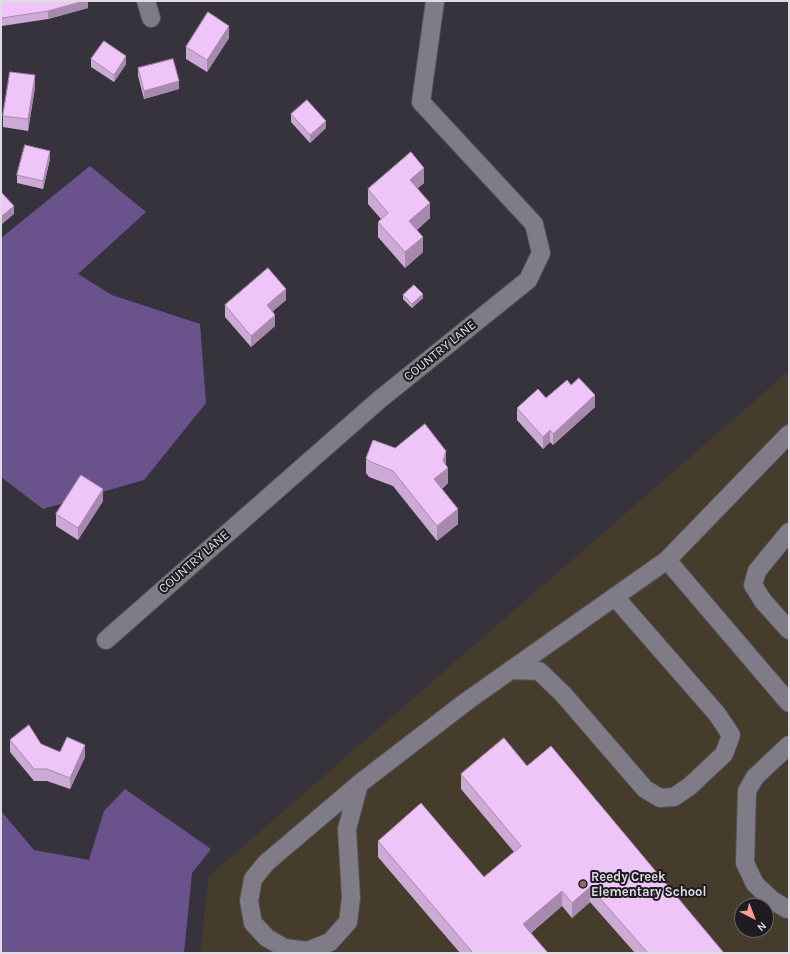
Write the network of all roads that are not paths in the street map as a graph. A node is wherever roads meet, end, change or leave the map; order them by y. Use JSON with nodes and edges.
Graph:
{"nodes":[{"id":1,"x":146,"y":1,"type":"edge"},
{"id":2,"x":435,"y":1,"type":"edge"},
{"id":3,"x":151,"y":18,"type":"dead end"},
{"id":4,"x":789,"y":434,"type":"edge"},
{"id":5,"x":789,"y":532,"type":"edge"},
{"id":6,"x":667,"y":560,"type":"junction"},
{"id":7,"x":615,"y":597,"type":"junction"},
{"id":8,"x":789,"y":630,"type":"edge"},
{"id":9,"x":106,"y":640,"type":"dead end"},
{"id":10,"x":511,"y":670,"type":"junction"},
{"id":11,"x":789,"y":703,"type":"edge"},
{"id":12,"x":789,"y":745,"type":"edge"},
{"id":13,"x":358,"y":784,"type":"junction"},
{"id":14,"x":789,"y":909,"type":"edge"}],
"edges":[{"from":1,"to":3,"type":"street"},
{"from":2,"to":9,"type":"street","name":"COUNTRY LANE"},
{"from":4,"to":6,"type":"street"},
{"from":5,"to":8,"type":"street"},
{"from":6,"to":7,"type":"street"},
{"from":6,"to":11,"type":"street"},
{"from":7,"to":10,"type":"street"},
{"from":7,"to":10,"type":"street"},
{"from":10,"to":13,"type":"street"},
{"from":12,"to":14,"type":"street"},
{"from":13,"to":13,"type":"street"}]}
